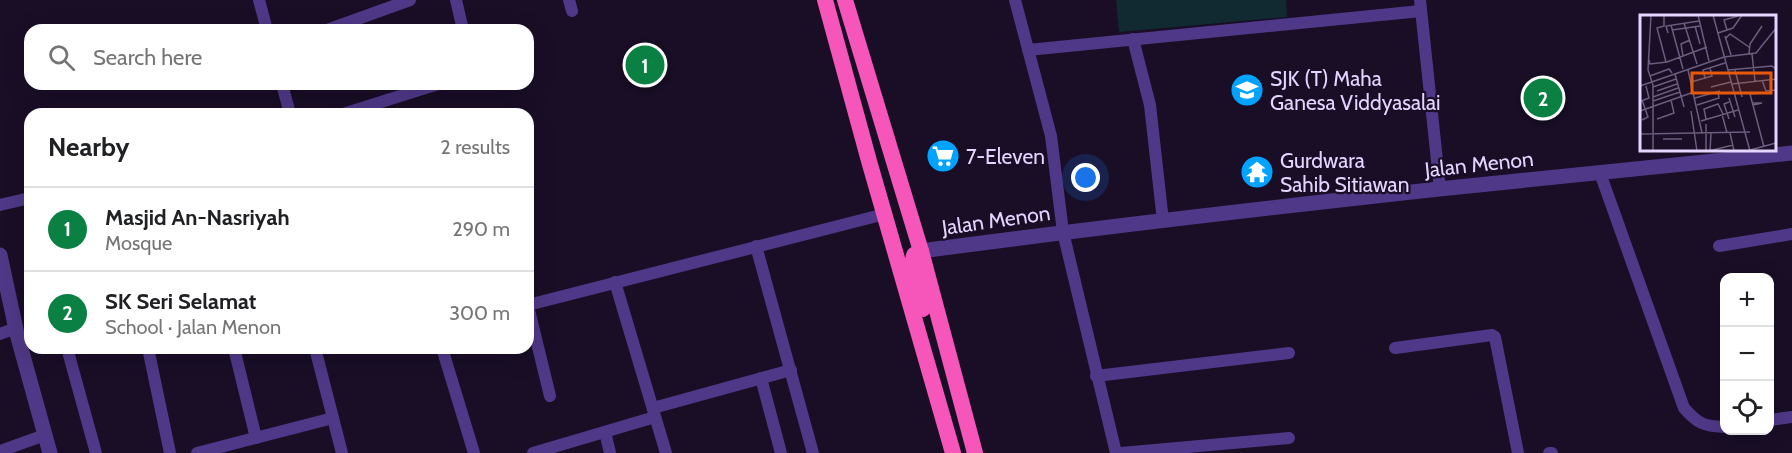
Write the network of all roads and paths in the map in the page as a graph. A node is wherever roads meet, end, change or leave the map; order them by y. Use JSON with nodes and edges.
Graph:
{"nodes":[{"id":1,"x":259,"y":0,"type":"edge"},
{"id":2,"x":410,"y":0,"type":"edge"},
{"id":3,"x":456,"y":0,"type":"edge"},
{"id":4,"x":825,"y":0,"type":"edge"},
{"id":5,"x":845,"y":0,"type":"edge"},
{"id":6,"x":1015,"y":0,"type":"edge"},
{"id":7,"x":1421,"y":5,"type":"edge"},
{"id":8,"x":265,"y":24,"type":"edge"},
{"id":9,"x":344,"y":24,"type":"edge"},
{"id":10,"x":462,"y":24,"type":"edge"},
{"id":11,"x":1133,"y":39,"type":"junction"},
{"id":12,"x":1028,"y":50,"type":"junction"},
{"id":13,"x":861,"y":57,"type":"junction"},
{"id":14,"x":284,"y":90,"type":"edge"},
{"id":15,"x":424,"y":90,"type":"edge"},
{"id":16,"x":288,"y":108,"type":"edge"},
{"id":17,"x":382,"y":108,"type":"edge"},
{"id":18,"x":1792,"y":153,"type":"edge"},
{"id":19,"x":1600,"y":173,"type":"junction"},
{"id":20,"x":1440,"y":189,"type":"junction"},
{"id":21,"x":24,"y":199,"type":"edge"},
{"id":22,"x":0,"y":205,"type":"edge"},
{"id":23,"x":885,"y":214,"type":"junction"},
{"id":24,"x":1163,"y":221,"type":"junction"},
{"id":25,"x":1063,"y":232,"type":"junction"},
{"id":26,"x":1792,"y":234,"type":"edge"},
{"id":27,"x":756,"y":246,"type":"junction"},
{"id":28,"x":1719,"y":246,"type":"dead end"},
{"id":29,"x":921,"y":251,"type":"junction"},
{"id":30,"x":0,"y":255,"type":"edge"},
{"id":31,"x":615,"y":282,"type":"junction"},
{"id":32,"x":534,"y":304,"type":"edge"},
{"id":33,"x":21,"y":331,"type":"edge"},
{"id":34,"x":534,"y":331,"type":"edge"},
{"id":35,"x":0,"y":334,"type":"edge"},
{"id":36,"x":1395,"y":348,"type":"dead end"},
{"id":37,"x":1289,"y":352,"type":"dead end"},
{"id":38,"x":26,"y":354,"type":"edge"},
{"id":39,"x":69,"y":354,"type":"edge"},
{"id":40,"x":149,"y":354,"type":"edge"},
{"id":41,"x":235,"y":354,"type":"edge"},
{"id":42,"x":317,"y":354,"type":"edge"},
{"id":43,"x":444,"y":354,"type":"edge"},
{"id":44,"x":928,"y":366,"type":"junction"},
{"id":45,"x":791,"y":370,"type":"junction"},
{"id":46,"x":1096,"y":376,"type":"junction"},
{"id":47,"x":761,"y":378,"type":"junction"},
{"id":48,"x":550,"y":396,"type":"dead end"},
{"id":49,"x":654,"y":412,"type":"junction"},
{"id":50,"x":1792,"y":417,"type":"edge"},
{"id":51,"x":333,"y":418,"type":"junction"},
{"id":52,"x":1774,"y":419,"type":"edge"},
{"id":53,"x":1720,"y":427,"type":"edge"},
{"id":54,"x":605,"y":432,"type":"junction"},
{"id":55,"x":45,"y":435,"type":"junction"},
{"id":56,"x":256,"y":438,"type":"junction"},
{"id":57,"x":1289,"y":438,"type":"dead end"},
{"id":58,"x":972,"y":448,"type":"edge"},
{"id":59,"x":21,"y":449,"type":"edge"},
{"id":60,"x":0,"y":451,"type":"edge"},
{"id":61,"x":50,"y":453,"type":"edge"},
{"id":62,"x":96,"y":453,"type":"edge"},
{"id":63,"x":170,"y":453,"type":"edge"},
{"id":64,"x":197,"y":453,"type":"edge"},
{"id":65,"x":342,"y":453,"type":"edge"},
{"id":66,"x":474,"y":453,"type":"edge"},
{"id":67,"x":532,"y":453,"type":"edge"},
{"id":68,"x":610,"y":453,"type":"edge"},
{"id":69,"x":666,"y":453,"type":"edge"},
{"id":70,"x":781,"y":453,"type":"edge"},
{"id":71,"x":813,"y":453,"type":"edge"},
{"id":72,"x":953,"y":453,"type":"edge"},
{"id":73,"x":1116,"y":453,"type":"edge"},
{"id":74,"x":1121,"y":453,"type":"edge"},
{"id":75,"x":1518,"y":453,"type":"edge"}],
"edges":[{"from":1,"to":8,"type":"street"},
{"from":2,"to":9,"type":"street"},
{"from":3,"to":10,"type":"street"},
{"from":4,"to":23,"type":"highway"},
{"from":5,"to":13,"type":"highway"},
{"from":6,"to":12,"type":"street"},
{"from":7,"to":11,"type":"street"},
{"from":7,"to":20,"type":"street"},
{"from":11,"to":12,"type":"street"},
{"from":11,"to":24,"type":"street"},
{"from":12,"to":25,"type":"street"},
{"from":13,"to":23,"type":"highway"},
{"from":13,"to":29,"type":"highway"},
{"from":14,"to":16,"type":"street"},
{"from":15,"to":17,"type":"street"},
{"from":18,"to":19,"type":"street","name":"Jalan Menon"},
{"from":19,"to":20,"type":"street","name":"Jalan Menon"},
{"from":19,"to":53,"type":"street"},
{"from":20,"to":24,"type":"street","name":"Jalan Menon"},
{"from":21,"to":22,"type":"street"},
{"from":23,"to":27,"type":"street"},
{"from":23,"to":44,"type":"highway"},
{"from":24,"to":25,"type":"street","name":"Jalan Menon"},
{"from":25,"to":29,"type":"street","name":"Jalan Menon"},
{"from":25,"to":46,"type":"street"},
{"from":26,"to":28,"type":"street"},
{"from":27,"to":31,"type":"street"},
{"from":27,"to":45,"type":"street"},
{"from":29,"to":44,"type":"highway"},
{"from":29,"to":58,"type":"highway"},
{"from":30,"to":33,"type":"street"},
{"from":31,"to":32,"type":"street"},
{"from":31,"to":49,"type":"street"},
{"from":33,"to":35,"type":"street"},
{"from":34,"to":48,"type":"street"},
{"from":36,"to":75,"type":"street"},
{"from":37,"to":46,"type":"street"},
{"from":38,"to":55,"type":"street"},
{"from":39,"to":62,"type":"street"},
{"from":40,"to":63,"type":"street"},
{"from":41,"to":56,"type":"street"},
{"from":42,"to":51,"type":"street"},
{"from":43,"to":66,"type":"street"},
{"from":44,"to":72,"type":"highway"},
{"from":45,"to":47,"type":"street"},
{"from":45,"to":71,"type":"street"},
{"from":46,"to":73,"type":"street"},
{"from":47,"to":49,"type":"street"},
{"from":47,"to":70,"type":"street"},
{"from":49,"to":54,"type":"street"},
{"from":49,"to":69,"type":"street"},
{"from":50,"to":52,"type":"street"},
{"from":51,"to":56,"type":"street"},
{"from":51,"to":65,"type":"street"},
{"from":54,"to":67,"type":"street"},
{"from":54,"to":68,"type":"street"},
{"from":55,"to":59,"type":"street"},
{"from":55,"to":61,"type":"street"},
{"from":56,"to":64,"type":"street"},
{"from":57,"to":74,"type":"street"},
{"from":59,"to":60,"type":"street"}]}
